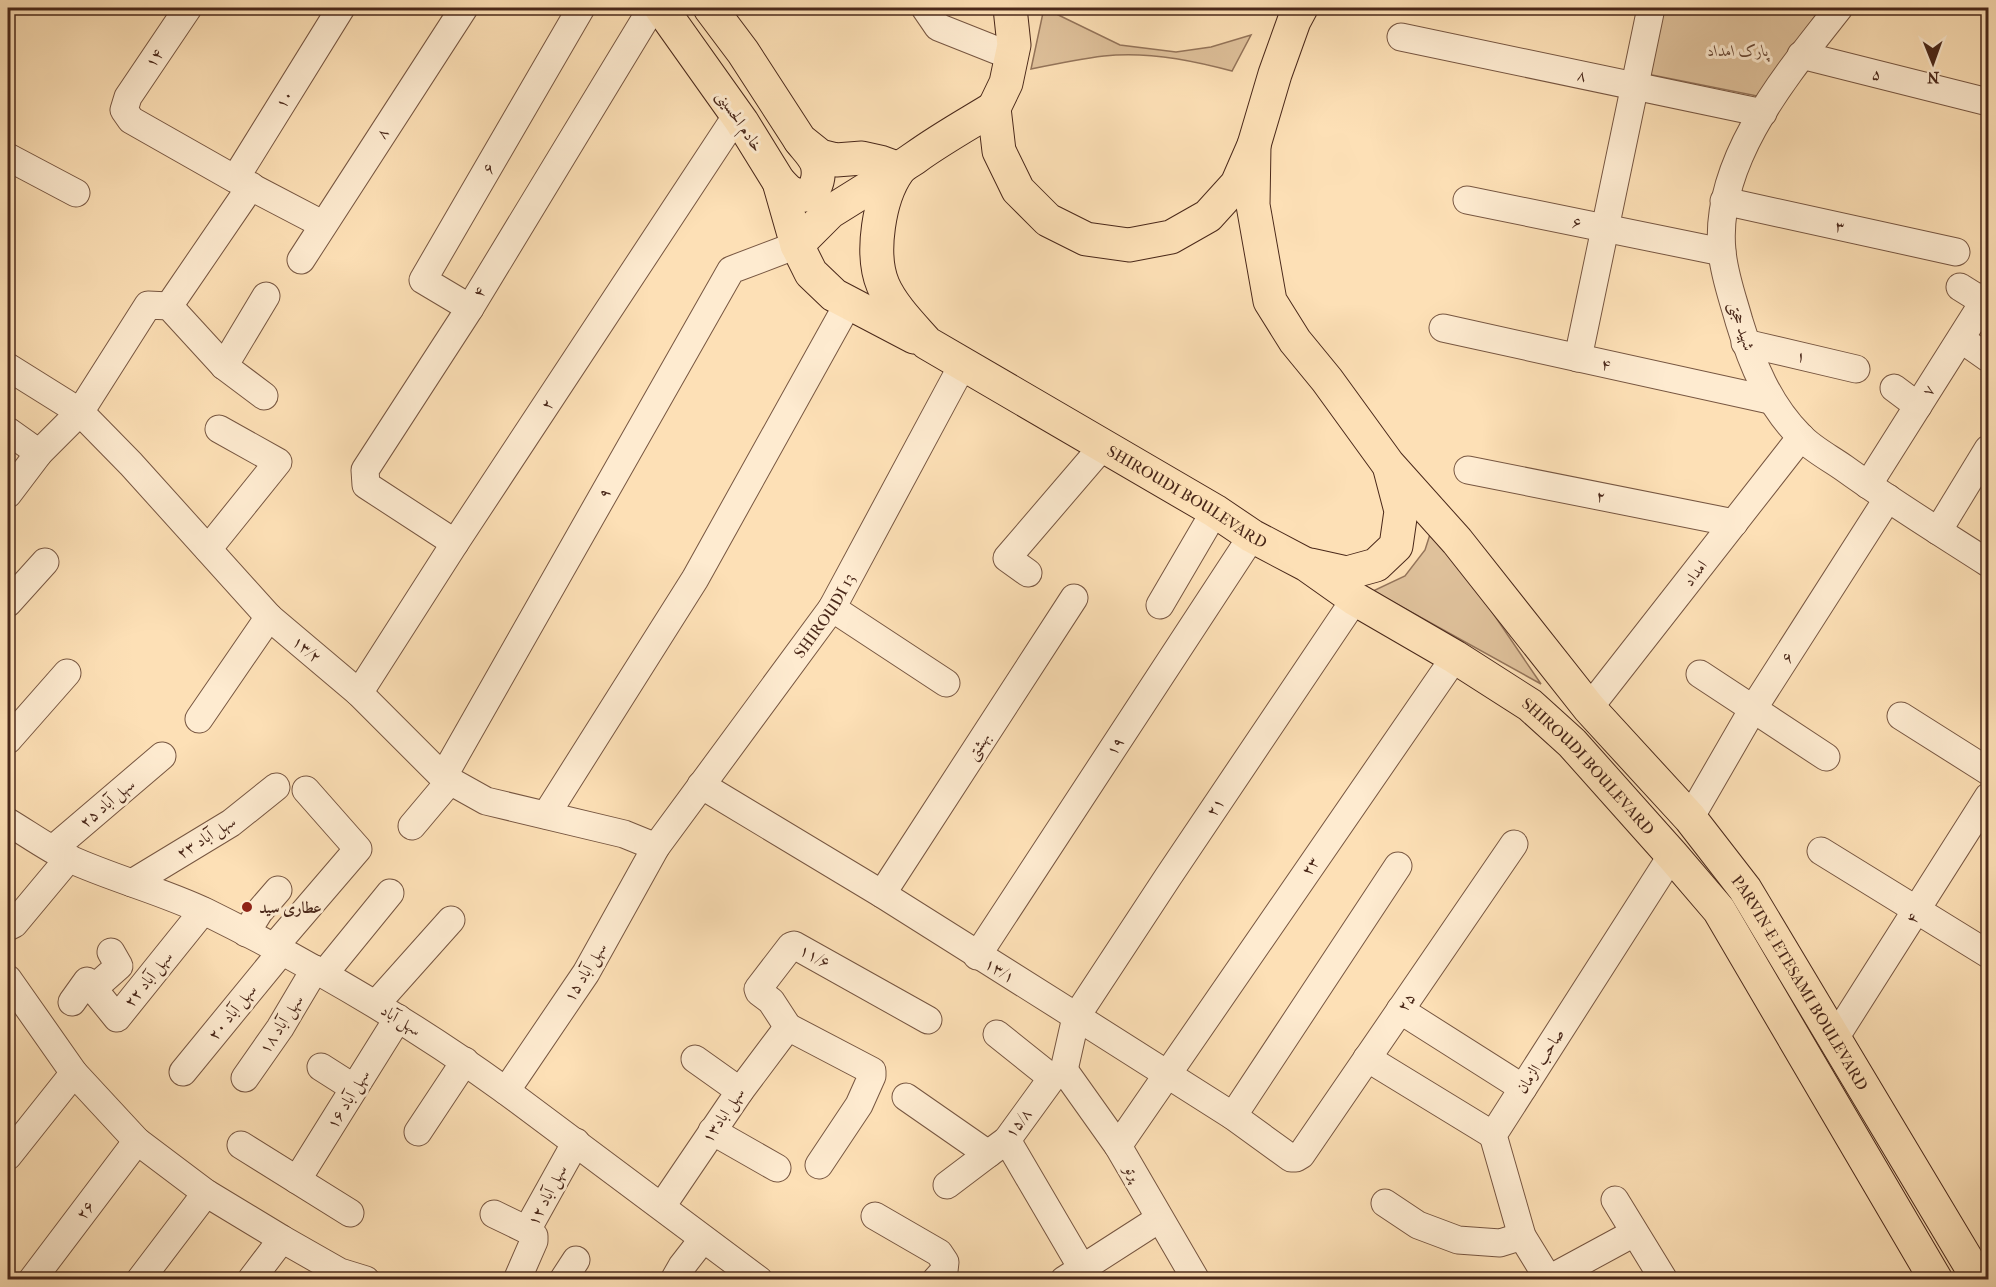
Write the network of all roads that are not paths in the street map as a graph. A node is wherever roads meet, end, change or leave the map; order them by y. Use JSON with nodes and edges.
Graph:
{"nodes":[{"id":1,"x":188,"y":8,"type":"edge"},
{"id":2,"x":341,"y":8,"type":"edge"},
{"id":3,"x":464,"y":8,"type":"edge"},
{"id":4,"x":581,"y":8,"type":"edge"},
{"id":5,"x":652,"y":8,"type":"edge"},
{"id":6,"x":661,"y":8,"type":"edge"},
{"id":7,"x":710,"y":8,"type":"edge"},
{"id":8,"x":925,"y":8,"type":"edge"},
{"id":9,"x":1010,"y":8,"type":"edge"},
{"id":10,"x":1301,"y":8,"type":"edge"},
{"id":11,"x":1651,"y":8,"type":"edge"},
{"id":12,"x":1839,"y":8,"type":"edge"},
{"id":13,"x":1401,"y":36,"type":"dead end"},
{"id":14,"x":1801,"y":55,"type":"junction"},
{"id":15,"x":1011,"y":56,"type":"junction"},
{"id":16,"x":1634,"y":86,"type":"junction"},
{"id":17,"x":1989,"y":102,"type":"edge"},
{"id":18,"x":994,"y":108,"type":"junction"},
{"id":19,"x":1763,"y":113,"type":"junction"},
{"id":20,"x":737,"y":116,"type":"junction"},
{"id":21,"x":800,"y":140,"type":"junction"},
{"id":22,"x":1254,"y":145,"type":"junction"},
{"id":23,"x":8,"y":157,"type":"edge"},
{"id":24,"x":899,"y":169,"type":"junction"},
{"id":25,"x":236,"y":179,"type":"junction"},
{"id":26,"x":779,"y":182,"type":"junction"},
{"id":27,"x":76,"y":193,"type":"dead end"},
{"id":28,"x":1467,"y":200,"type":"dead end"},
{"id":29,"x":1724,"y":201,"type":"junction"},
{"id":30,"x":322,"y":224,"type":"junction"},
{"id":31,"x":1605,"y":228,"type":"junction"},
{"id":32,"x":796,"y":245,"type":"junction"},
{"id":33,"x":1722,"y":252,"type":"junction"},
{"id":34,"x":1956,"y":252,"type":"dead end"},
{"id":35,"x":301,"y":260,"type":"dead end"},
{"id":36,"x":1960,"y":287,"type":"dead end"},
{"id":37,"x":266,"y":296,"type":"dead end"},
{"id":38,"x":1986,"y":298,"type":"edge"},
{"id":39,"x":849,"y":303,"type":"junction"},
{"id":40,"x":169,"y":306,"type":"junction"},
{"id":41,"x":470,"y":308,"type":"junction"},
{"id":42,"x":1443,"y":328,"type":"dead end"},
{"id":43,"x":1961,"y":339,"type":"junction"},
{"id":44,"x":927,"y":343,"type":"junction"},
{"id":45,"x":1746,"y":343,"type":"junction"},
{"id":46,"x":1578,"y":358,"type":"junction"},
{"id":47,"x":1989,"y":358,"type":"edge"},
{"id":48,"x":224,"y":366,"type":"junction"},
{"id":49,"x":962,"y":366,"type":"junction"},
{"id":50,"x":8,"y":367,"type":"edge"},
{"id":51,"x":1856,"y":369,"type":"dead end"},
{"id":52,"x":1894,"y":388,"type":"dead end"},
{"id":53,"x":264,"y":396,"type":"dead end"},
{"id":54,"x":1770,"y":400,"type":"junction"},
{"id":55,"x":1918,"y":406,"type":"junction"},
{"id":56,"x":80,"y":412,"type":"junction"},
{"id":57,"x":219,"y":429,"type":"dead end"},
{"id":58,"x":8,"y":431,"type":"edge"},
{"id":59,"x":1801,"y":437,"type":"junction"},
{"id":60,"x":1102,"y":446,"type":"junction"},
{"id":61,"x":1989,"y":449,"type":"edge"},
{"id":62,"x":39,"y":453,"type":"junction"},
{"id":63,"x":1388,"y":464,"type":"junction"},
{"id":64,"x":1468,"y":470,"type":"dead end"},
{"id":65,"x":1878,"y":492,"type":"junction"},
{"id":66,"x":8,"y":494,"type":"edge"},
{"id":67,"x":1215,"y":511,"type":"junction"},
{"id":68,"x":1734,"y":522,"type":"junction"},
{"id":69,"x":1938,"y":531,"type":"junction"},
{"id":70,"x":1252,"y":536,"type":"junction"},
{"id":71,"x":455,"y":543,"type":"junction"},
{"id":72,"x":208,"y":549,"type":"junction"},
{"id":73,"x":45,"y":562,"type":"dead end"},
{"id":74,"x":1989,"y":563,"type":"edge"},
{"id":75,"x":1307,"y":564,"type":"junction"},
{"id":76,"x":1028,"y":573,"type":"dead end"},
{"id":77,"x":1074,"y":598,"type":"dead end"},
{"id":78,"x":1355,"y":599,"type":"junction"},
{"id":79,"x":8,"y":603,"type":"edge"},
{"id":80,"x":1160,"y":604,"type":"dead end"},
{"id":81,"x":832,"y":608,"type":"junction"},
{"id":82,"x":269,"y":617,"type":"junction"},
{"id":83,"x":1455,"y":657,"type":"junction"},
{"id":84,"x":67,"y":673,"type":"dead end"},
{"id":85,"x":1700,"y":674,"type":"dead end"},
{"id":86,"x":946,"y":683,"type":"dead end"},
{"id":87,"x":359,"y":693,"type":"junction"},
{"id":88,"x":1589,"y":708,"type":"junction"},
{"id":89,"x":1753,"y":709,"type":"junction"},
{"id":90,"x":1901,"y":716,"type":"dead end"},
{"id":91,"x":199,"y":719,"type":"dead end"},
{"id":92,"x":8,"y":740,"type":"edge"},
{"id":93,"x":162,"y":756,"type":"dead end"},
{"id":94,"x":1826,"y":757,"type":"dead end"},
{"id":95,"x":1989,"y":771,"type":"edge"},
{"id":96,"x":446,"y":779,"type":"junction"},
{"id":97,"x":701,"y":785,"type":"junction"},
{"id":98,"x":276,"y":787,"type":"dead end"},
{"id":99,"x":306,"y":790,"type":"dead end"},
{"id":100,"x":1989,"y":797,"type":"edge"},
{"id":101,"x":546,"y":815,"type":"junction"},
{"id":102,"x":1690,"y":818,"type":"junction"},
{"id":103,"x":8,"y":822,"type":"edge"},
{"id":104,"x":412,"y":826,"type":"dead end"},
{"id":105,"x":1514,"y":844,"type":"dead end"},
{"id":106,"x":656,"y":847,"type":"junction"},
{"id":107,"x":1821,"y":850,"type":"dead end"},
{"id":108,"x":61,"y":854,"type":"junction"},
{"id":109,"x":1672,"y":855,"type":"junction"},
{"id":110,"x":1398,"y":866,"type":"dead end"},
{"id":111,"x":132,"y":883,"type":"junction"},
{"id":112,"x":278,"y":890,"type":"dead end"},
{"id":113,"x":390,"y":893,"type":"dead end"},
{"id":114,"x":882,"y":894,"type":"junction"},
{"id":115,"x":1918,"y":910,"type":"junction"},
{"id":116,"x":203,"y":911,"type":"junction"},
{"id":117,"x":451,"y":920,"type":"dead end"},
{"id":118,"x":8,"y":927,"type":"edge"},
{"id":119,"x":246,"y":933,"type":"junction"},
{"id":120,"x":278,"y":949,"type":"junction"},
{"id":121,"x":111,"y":952,"type":"dead end"},
{"id":122,"x":1989,"y":954,"type":"edge"},
{"id":123,"x":977,"y":956,"type":"junction"},
{"id":124,"x":320,"y":971,"type":"junction"},
{"id":125,"x":8,"y":980,"type":"edge"},
{"id":126,"x":1400,"y":1010,"type":"junction"},
{"id":127,"x":387,"y":1011,"type":"junction"},
{"id":128,"x":1076,"y":1017,"type":"junction"},
{"id":129,"x":928,"y":1020,"type":"dead end"},
{"id":130,"x":788,"y":1027,"type":"junction"},
{"id":131,"x":997,"y":1034,"type":"dead end"},
{"id":132,"x":1834,"y":1038,"type":"junction"},
{"id":133,"x":1366,"y":1058,"type":"junction"},
{"id":134,"x":695,"y":1059,"type":"dead end"},
{"id":135,"x":465,"y":1061,"type":"junction"},
{"id":136,"x":321,"y":1067,"type":"dead end"},
{"id":137,"x":183,"y":1072,"type":"dead end"},
{"id":138,"x":74,"y":1073,"type":"junction"},
{"id":139,"x":1058,"y":1074,"type":"junction"},
{"id":140,"x":1165,"y":1074,"type":"junction"},
{"id":141,"x":245,"y":1078,"type":"dead end"},
{"id":142,"x":354,"y":1088,"type":"junction"},
{"id":143,"x":1523,"y":1088,"type":"junction"},
{"id":144,"x":506,"y":1091,"type":"junction"},
{"id":145,"x":740,"y":1091,"type":"junction"},
{"id":146,"x":906,"y":1097,"type":"dead end"},
{"id":147,"x":1233,"y":1116,"type":"junction"},
{"id":148,"x":712,"y":1131,"type":"junction"},
{"id":149,"x":418,"y":1132,"type":"dead end"},
{"id":150,"x":1890,"y":1132,"type":"junction"},
{"id":151,"x":1493,"y":1135,"type":"junction"},
{"id":152,"x":137,"y":1141,"type":"junction"},
{"id":153,"x":576,"y":1142,"type":"junction"},
{"id":154,"x":241,"y":1145,"type":"dead end"},
{"id":155,"x":1118,"y":1146,"type":"junction"},
{"id":156,"x":997,"y":1147,"type":"junction"},
{"id":157,"x":1861,"y":1150,"type":"junction"},
{"id":158,"x":8,"y":1156,"type":"edge"},
{"id":159,"x":1296,"y":1158,"type":"joint"},
{"id":160,"x":819,"y":1165,"type":"dead end"},
{"id":161,"x":777,"y":1168,"type":"dead end"},
{"id":162,"x":297,"y":1180,"type":"junction"},
{"id":163,"x":947,"y":1185,"type":"dead end"},
{"id":164,"x":206,"y":1192,"type":"junction"},
{"id":165,"x":1615,"y":1200,"type":"dead end"},
{"id":166,"x":1384,"y":1203,"type":"dead end"},
{"id":167,"x":662,"y":1206,"type":"junction"},
{"id":168,"x":350,"y":1213,"type":"dead end"},
{"id":169,"x":494,"y":1214,"type":"dead end"},
{"id":170,"x":875,"y":1216,"type":"dead end"},
{"id":171,"x":1160,"y":1219,"type":"junction"},
{"id":172,"x":527,"y":1230,"type":"junction"},
{"id":173,"x":1634,"y":1233,"type":"junction"},
{"id":174,"x":1522,"y":1236,"type":"junction"},
{"id":175,"x":282,"y":1239,"type":"junction"},
{"id":176,"x":703,"y":1239,"type":"junction"},
{"id":177,"x":1073,"y":1274,"type":"edge"},
{"id":178,"x":742,"y":1275,"type":"edge"},
{"id":179,"x":1549,"y":1279,"type":"edge"},
{"id":180,"x":33,"y":1280,"type":"edge"},
{"id":181,"x":140,"y":1280,"type":"edge"},
{"id":182,"x":251,"y":1280,"type":"edge"},
{"id":183,"x":366,"y":1280,"type":"edge"},
{"id":184,"x":517,"y":1280,"type":"edge"},
{"id":185,"x":674,"y":1280,"type":"edge"},
{"id":186,"x":936,"y":1280,"type":"edge"},
{"id":187,"x":1196,"y":1280,"type":"edge"},
{"id":188,"x":1664,"y":1280,"type":"edge"},
{"id":189,"x":1936,"y":1280,"type":"edge"},
{"id":190,"x":1979,"y":1280,"type":"edge"}],
"edges":[{"from":1,"to":25,"type":"street","name":"۱۴"},
{"from":2,"to":25,"type":"street","name":"۱۰"},
{"from":3,"to":30,"type":"street","name":"۸"},
{"from":4,"to":41,"type":"street","name":"۶"},
{"from":5,"to":41,"type":"street","name":"۴"},
{"from":6,"to":20,"type":"main road","name":"خادم الحسینی"},
{"from":7,"to":21,"type":"main road"},
{"from":8,"to":15,"type":"street"},
{"from":9,"to":15,"type":"main road"},
{"from":10,"to":22,"type":"main road"},
{"from":11,"to":16,"type":"street"},
{"from":12,"to":14,"type":"street","name":"شهید حجتی"},
{"from":13,"to":16,"type":"street","name":"۸"},
{"from":14,"to":17,"type":"street","name":"۵"},
{"from":14,"to":19,"type":"street","name":"شهید حجتی"},
{"from":15,"to":18,"type":"main road"},
{"from":16,"to":19,"type":"street","name":"۸"},
{"from":16,"to":31,"type":"street"},
{"from":18,"to":22,"type":"main road"},
{"from":18,"to":24,"type":"main road"},
{"from":19,"to":29,"type":"street","name":"شهید حجتی"},
{"from":20,"to":26,"type":"main road","name":"خادم الحسینی"},
{"from":20,"to":71,"type":"street","name":"۲"},
{"from":21,"to":24,"type":"main road"},
{"from":21,"to":26,"type":"main road"},
{"from":22,"to":63,"type":"main road"},
{"from":23,"to":27,"type":"street"},
{"from":24,"to":32,"type":"main road"},
{"from":24,"to":44,"type":"main road","name":"SHIROUDI BOULEVARD"},
{"from":25,"to":30,"type":"street"},
{"from":25,"to":40,"type":"street","name":"۱۰"},
{"from":26,"to":32,"type":"main road","name":"خادم الحسینی"},
{"from":28,"to":31,"type":"street","name":"۶"},
{"from":29,"to":33,"type":"street","name":"شهید حجتی"},
{"from":29,"to":34,"type":"street","name":"۳"},
{"from":30,"to":35,"type":"street","name":"۸"},
{"from":31,"to":33,"type":"street","name":"۶"},
{"from":31,"to":46,"type":"street"},
{"from":32,"to":39,"type":"main road","name":"خادم الحسینی"},
{"from":32,"to":96,"type":"street","name":"۹"},
{"from":33,"to":45,"type":"street","name":"شهید حجتی"},
{"from":36,"to":38,"type":"street"},
{"from":37,"to":48,"type":"street"},
{"from":38,"to":43,"type":"street","name":"۷"},
{"from":39,"to":44,"type":"main road","name":"خادم الحسینی"},
{"from":39,"to":101,"type":"street"},
{"from":40,"to":48,"type":"street"},
{"from":40,"to":56,"type":"street"},
{"from":41,"to":71,"type":"street","name":"۴"},
{"from":42,"to":46,"type":"street","name":"۴"},
{"from":43,"to":47,"type":"street"},
{"from":43,"to":55,"type":"street","name":"۷"},
{"from":44,"to":49,"type":"main road","name":"SHIROUDI BOULEVARD"},
{"from":45,"to":51,"type":"street","name":"۱"},
{"from":45,"to":54,"type":"street","name":"شهید حجتی"},
{"from":46,"to":54,"type":"street","name":"۴"},
{"from":48,"to":53,"type":"street"},
{"from":49,"to":60,"type":"main road","name":"SHIROUDI BOULEVARD"},
{"from":49,"to":81,"type":"street","name":"SHIROUDI 13"},
{"from":50,"to":56,"type":"street","name":"۱۳/۲"},
{"from":52,"to":55,"type":"street"},
{"from":54,"to":59,"type":"street","name":"شهید حجتی"},
{"from":55,"to":65,"type":"street","name":"۷"},
{"from":56,"to":62,"type":"street"},
{"from":56,"to":72,"type":"street","name":"۱۳/۲"},
{"from":57,"to":72,"type":"street"},
{"from":58,"to":62,"type":"street"},
{"from":59,"to":65,"type":"street","name":"شهید حجتی"},
{"from":59,"to":68,"type":"street","name":"امداد"},
{"from":60,"to":67,"type":"main road","name":"SHIROUDI BOULEVARD"},
{"from":60,"to":76,"type":"street"},
{"from":61,"to":69,"type":"street"},
{"from":62,"to":66,"type":"street"},
{"from":63,"to":75,"type":"main road"},
{"from":63,"to":88,"type":"main road"},
{"from":64,"to":68,"type":"street","name":"۲"},
{"from":65,"to":69,"type":"street","name":"شهید حجتی"},
{"from":65,"to":89,"type":"street","name":"۶"},
{"from":67,"to":70,"type":"main road","name":"SHIROUDI BOULEVARD"},
{"from":67,"to":80,"type":"street"},
{"from":68,"to":88,"type":"street","name":"امداد"},
{"from":69,"to":74,"type":"street","name":"شهید حجتی"},
{"from":70,"to":75,"type":"main road","name":"SHIROUDI BOULEVARD"},
{"from":70,"to":123,"type":"street","name":"۱۹"},
{"from":71,"to":87,"type":"street","name":"۲"},
{"from":72,"to":82,"type":"street","name":"۱۳/۲"},
{"from":73,"to":79,"type":"street"},
{"from":75,"to":78,"type":"main road","name":"SHIROUDI BOULEVARD"},
{"from":77,"to":114,"type":"street","name":"بهشتی"},
{"from":78,"to":83,"type":"main road","name":"SHIROUDI BOULEVARD"},
{"from":78,"to":128,"type":"street","name":"۲۱"},
{"from":81,"to":86,"type":"street"},
{"from":81,"to":97,"type":"street","name":"SHIROUDI 13"},
{"from":82,"to":87,"type":"street","name":"۱۳/۲"},
{"from":82,"to":91,"type":"street"},
{"from":83,"to":109,"type":"main road","name":"SHIROUDI BOULEVARD"},
{"from":83,"to":140,"type":"street","name":"۲۳"},
{"from":84,"to":92,"type":"street"},
{"from":85,"to":89,"type":"street"},
{"from":87,"to":96,"type":"street","name":"۱۳/۲"},
{"from":88,"to":102,"type":"main road","name":"PARVIN-E ETESAMI BOULEVARD"},
{"from":89,"to":94,"type":"street"},
{"from":89,"to":102,"type":"street","name":"۶"},
{"from":90,"to":95,"type":"street"},
{"from":93,"to":108,"type":"street","name":"سهل آباد ۲۵"},
{"from":96,"to":101,"type":"street","name":"۱۳/۲"},
{"from":96,"to":104,"type":"street","name":"۹"},
{"from":97,"to":106,"type":"street","name":"SHIROUDI 13"},
{"from":97,"to":114,"type":"street","name":"۱۳/۱"},
{"from":98,"to":111,"type":"street","name":"سهل آباد ۲۳"},
{"from":99,"to":120,"type":"street","name":"سهل آباد ۲۰"},
{"from":100,"to":115,"type":"street","name":"۴"},
{"from":101,"to":106,"type":"street","name":"۱۳/۲"},
{"from":102,"to":132,"type":"main road","name":"PARVIN-E ETESAMI BOULEVARD"},
{"from":103,"to":108,"type":"street","name":"سهل آباد"},
{"from":105,"to":126,"type":"street","name":"۲۵"},
{"from":106,"to":144,"type":"street","name":"سهل آباد ۱۵"},
{"from":107,"to":115,"type":"street"},
{"from":108,"to":111,"type":"street","name":"سهل آباد"},
{"from":108,"to":118,"type":"street","name":"سهل آباد ۲۵"},
{"from":109,"to":143,"type":"street","name":"صاحب الزمان"},
{"from":109,"to":157,"type":"main road","name":"PARVIN-E ETESAMI BOULEVARD"},
{"from":110,"to":147,"type":"street"},
{"from":111,"to":116,"type":"street","name":"سهل آباد"},
{"from":112,"to":119,"type":"street"},
{"from":113,"to":124,"type":"street","name":"سهل آباد ۱۸"},
{"from":114,"to":123,"type":"street","name":"۱۳/۱"},
{"from":115,"to":122,"type":"street"},
{"from":115,"to":132,"type":"street","name":"۴"},
{"from":116,"to":119,"type":"street","name":"سهل آباد"},
{"from":116,"to":121,"type":"street","name":"سهل آباد ۲۲"},
{"from":117,"to":127,"type":"street"},
{"from":119,"to":120,"type":"street","name":"سهل آباد"},
{"from":120,"to":124,"type":"street","name":"سهل آباد"},
{"from":120,"to":137,"type":"street","name":"سهل آباد ۲۰"},
{"from":123,"to":128,"type":"street","name":"۱۳/۱"},
{"from":124,"to":127,"type":"street","name":"سهل آباد"},
{"from":124,"to":141,"type":"street","name":"سهل آباد ۱۸"},
{"from":125,"to":138,"type":"street"},
{"from":126,"to":133,"type":"street","name":"۲۵"},
{"from":126,"to":143,"type":"street"},
{"from":127,"to":135,"type":"street","name":"سهل آباد"},
{"from":127,"to":142,"type":"street","name":"سهل آباد ۱۶"},
{"from":128,"to":139,"type":"street"},
{"from":128,"to":140,"type":"street","name":"۱۳/۱"},
{"from":129,"to":130,"type":"street","name":"۱۱/۶"},
{"from":130,"to":145,"type":"street","name":"سهل اباد۱۳"},
{"from":130,"to":160,"type":"street"},
{"from":131,"to":139,"type":"street","name":"پرتو"},
{"from":132,"to":150,"type":"main road","name":"PARVIN-E ETESAMI BOULEVARD"},
{"from":133,"to":151,"type":"street"},
{"from":133,"to":159,"type":"street","name":"۲۵"},
{"from":134,"to":145,"type":"street"},
{"from":135,"to":144,"type":"street","name":"سهل آباد"},
{"from":135,"to":149,"type":"street"},
{"from":136,"to":142,"type":"street"},
{"from":138,"to":152,"type":"street"},
{"from":138,"to":158,"type":"street"},
{"from":139,"to":155,"type":"street","name":"پرتو"},
{"from":139,"to":156,"type":"street","name":"۱۵/۸"},
{"from":140,"to":147,"type":"street","name":"۱۳/۱"},
{"from":140,"to":155,"type":"street","name":"۲۳"},
{"from":142,"to":162,"type":"street","name":"سهل آباد ۱۶"},
{"from":143,"to":151,"type":"street","name":"صاحب الزمان"},
{"from":144,"to":153,"type":"street","name":"سهل آباد"},
{"from":145,"to":148,"type":"street","name":"سهل اباد۱۳"},
{"from":146,"to":156,"type":"street"},
{"from":147,"to":159,"type":"street","name":"۱۳/۱"},
{"from":148,"to":161,"type":"street"},
{"from":148,"to":167,"type":"street","name":"سهل اباد۱۳"},
{"from":150,"to":157,"type":"main road"},
{"from":150,"to":190,"type":"main road","name":"PARVIN-E ETESAMI BOULEVARD"},
{"from":151,"to":174,"type":"street"},
{"from":152,"to":164,"type":"street"},
{"from":152,"to":180,"type":"street","name":"۲۶"},
{"from":153,"to":167,"type":"street","name":"سهل آباد"},
{"from":153,"to":172,"type":"street","name":"سهل آباد ۱۲"},
{"from":154,"to":162,"type":"street"},
{"from":155,"to":171,"type":"street","name":"پرتو"},
{"from":156,"to":163,"type":"street","name":"۱۵/۸"},
{"from":156,"to":177,"type":"street"},
{"from":157,"to":189,"type":"main road","name":"PARVIN-E ETESAMI BOULEVARD"},
{"from":162,"to":168,"type":"street"},
{"from":164,"to":175,"type":"street"},
{"from":164,"to":181,"type":"street"},
{"from":165,"to":173,"type":"street"},
{"from":166,"to":174,"type":"street"},
{"from":167,"to":176,"type":"street","name":"سهل آباد"},
{"from":169,"to":172,"type":"street"},
{"from":170,"to":186,"type":"street"},
{"from":171,"to":177,"type":"street"},
{"from":171,"to":187,"type":"street","name":"پرتو"},
{"from":172,"to":184,"type":"street","name":"سهل آباد ۱۲"},
{"from":173,"to":179,"type":"street"},
{"from":173,"to":188,"type":"street"},
{"from":174,"to":179,"type":"street"},
{"from":175,"to":182,"type":"street"},
{"from":175,"to":183,"type":"street"},
{"from":176,"to":178,"type":"street","name":"سهل آباد"},
{"from":176,"to":185,"type":"street"}]}
